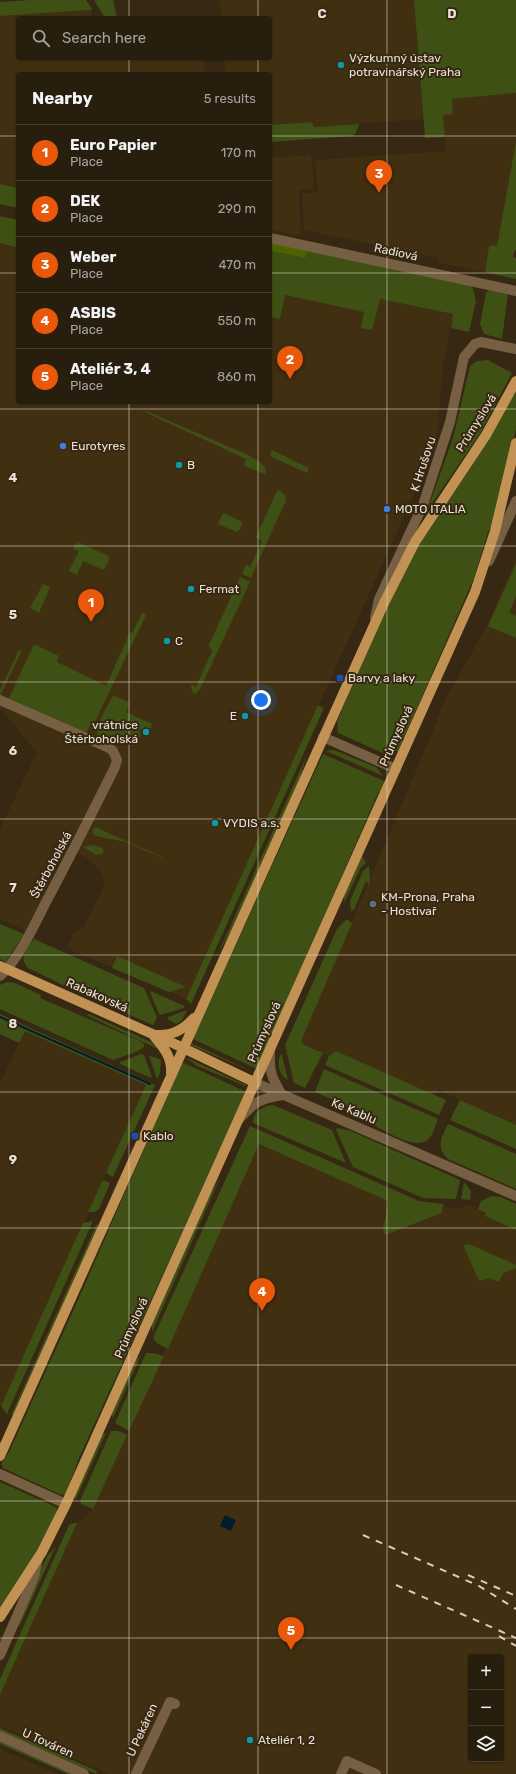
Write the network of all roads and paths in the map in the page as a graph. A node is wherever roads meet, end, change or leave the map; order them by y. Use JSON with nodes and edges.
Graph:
{"nodes":[{"id":1,"x":272,"y":238,"type":"edge"},
{"id":2,"x":452,"y":266,"type":"dead end"},
{"id":3,"x":450,"y":276,"type":"junction"},
{"id":4,"x":513,"y":291,"type":"edge"},
{"id":5,"x":516,"y":349,"type":"edge"},
{"id":6,"x":516,"y":381,"type":"edge"},
{"id":7,"x":516,"y":443,"type":"edge"},
{"id":8,"x":516,"y":501,"type":"edge"},
{"id":9,"x":475,"y":592,"type":"junction"},
{"id":10,"x":372,"y":629,"type":"junction"},
{"id":11,"x":0,"y":702,"type":"edge"},
{"id":12,"x":324,"y":737,"type":"junction"},
{"id":13,"x":396,"y":769,"type":"junction"},
{"id":14,"x":2,"y":971,"type":"edge"},
{"id":15,"x":201,"y":1010,"type":"junction"},
{"id":16,"x":152,"y":1034,"type":"junction"},
{"id":17,"x":183,"y":1048,"type":"junction"},
{"id":18,"x":270,"y":1052,"type":"junction"},
{"id":19,"x":171,"y":1077,"type":"junction"},
{"id":20,"x":256,"y":1083,"type":"junction"},
{"id":21,"x":282,"y":1095,"type":"junction"},
{"id":22,"x":239,"y":1119,"type":"junction"},
{"id":23,"x":516,"y":1196,"type":"edge"},
{"id":24,"x":0,"y":1456,"type":"edge"},
{"id":25,"x":0,"y":1474,"type":"edge"},
{"id":26,"x":66,"y":1504,"type":"junction"},
{"id":27,"x":38,"y":1559,"type":"junction"},
{"id":28,"x":0,"y":1616,"type":"edge"},
{"id":29,"x":0,"y":1655,"type":"edge"},
{"id":30,"x":175,"y":1704,"type":"dead end"},
{"id":31,"x":0,"y":1736,"type":"edge"},
{"id":32,"x":84,"y":1774,"type":"edge"},
{"id":33,"x":136,"y":1774,"type":"edge"},
{"id":34,"x":341,"y":1774,"type":"edge"},
{"id":35,"x":376,"y":1774,"type":"edge"}],
"edges":[{"from":1,"to":3,"type":"street","name":"Radiová"},
{"from":2,"to":3,"type":"street"},
{"from":3,"to":4,"type":"street","name":"Radiová"},
{"from":5,"to":10,"type":"street","name":"K Hrušovu"},
{"from":6,"to":10,"type":"main road","name":"Průmyslová"},
{"from":7,"to":9,"type":"main road","name":"Průmyslová"},
{"from":8,"to":9,"type":"street"},
{"from":9,"to":13,"type":"main road","name":"Průmyslová"},
{"from":10,"to":12,"type":"main road","name":"Průmyslová"},
{"from":11,"to":14,"type":"street","name":"Štěrboholská"},
{"from":12,"to":13,"type":"street"},
{"from":12,"to":15,"type":"main road","name":"Průmyslová"},
{"from":13,"to":18,"type":"main road","name":"Průmyslová"},
{"from":14,"to":16,"type":"main road","name":"Rabakovská"},
{"from":15,"to":16,"type":"main road"},
{"from":15,"to":17,"type":"main road","name":"Průmyslová"},
{"from":16,"to":17,"type":"main road","name":"Rabakovská"},
{"from":16,"to":19,"type":"main road"},
{"from":17,"to":19,"type":"main road","name":"Průmyslová"},
{"from":17,"to":20,"type":"main road","name":"Ke Kablu"},
{"from":18,"to":20,"type":"main road","name":"Průmyslová"},
{"from":18,"to":21,"type":"street"},
{"from":19,"to":24,"type":"main road","name":"Průmyslová"},
{"from":20,"to":21,"type":"street","name":"Ke Kablu"},
{"from":20,"to":22,"type":"main road","name":"Průmyslová"},
{"from":21,"to":22,"type":"street"},
{"from":21,"to":23,"type":"street","name":"Ke Kablu"},
{"from":22,"to":26,"type":"main road","name":"Průmyslová"},
{"from":25,"to":26,"type":"street"},
{"from":26,"to":27,"type":"main road","name":"Průmyslová"},
{"from":27,"to":28,"type":"main road","name":"Průmyslová"},
{"from":27,"to":29,"type":"street"},
{"from":30,"to":33,"type":"street","name":"U Pekáren"},
{"from":31,"to":32,"type":"street","name":"U Továren"},
{"from":34,"to":35,"type":"street"}]}
